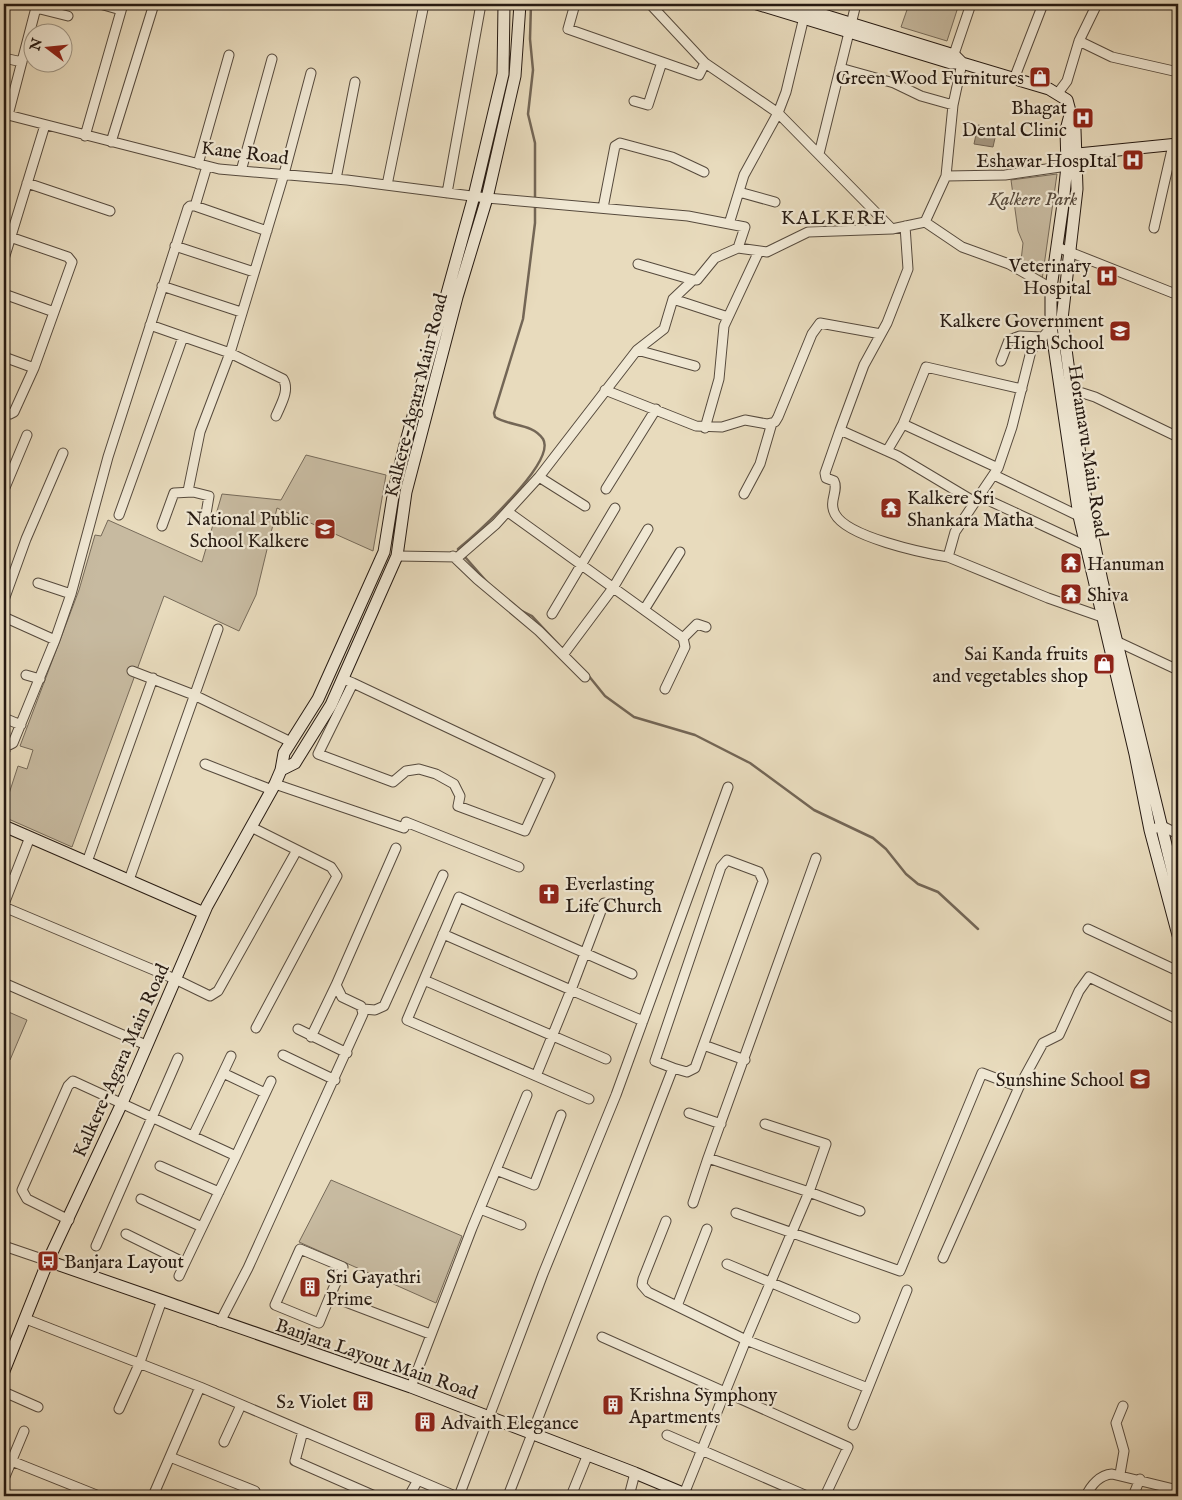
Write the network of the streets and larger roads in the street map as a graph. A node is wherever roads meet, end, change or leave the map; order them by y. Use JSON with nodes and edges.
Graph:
{"nodes":[{"id":1,"x":100,"y":4,"type":"edge"},
{"id":2,"x":154,"y":4,"type":"edge"},
{"id":3,"x":424,"y":4,"type":"edge"},
{"id":4,"x":481,"y":4,"type":"edge"},
{"id":5,"x":504,"y":4,"type":"edge"},
{"id":6,"x":520,"y":4,"type":"edge"},
{"id":7,"x":575,"y":4,"type":"edge"},
{"id":8,"x":650,"y":4,"type":"edge"},
{"id":9,"x":757,"y":4,"type":"edge"},
{"id":10,"x":788,"y":4,"type":"edge"},
{"id":11,"x":856,"y":4,"type":"edge"},
{"id":12,"x":971,"y":4,"type":"edge"},
{"id":13,"x":1042,"y":4,"type":"edge"},
{"id":14,"x":1097,"y":4,"type":"edge"},
{"id":15,"x":37,"y":6,"type":"edge"},
{"id":16,"x":122,"y":7,"type":"edge"},
{"id":17,"x":68,"y":16,"type":"dead end"},
{"id":18,"x":804,"y":17,"type":"junction"},
{"id":19,"x":34,"y":22,"type":"edge"},
{"id":20,"x":850,"y":27,"type":"junction"},
{"id":21,"x":1079,"y":41,"type":"junction"},
{"id":22,"x":228,"y":54,"type":"dead end"},
{"id":23,"x":4,"y":58,"type":"edge"},
{"id":24,"x":272,"y":58,"type":"dead end"},
{"id":25,"x":956,"y":60,"type":"junction"},
{"id":26,"x":22,"y":62,"type":"joint"},
{"id":27,"x":662,"y":62,"type":"junction"},
{"id":28,"x":705,"y":64,"type":"junction"},
{"id":29,"x":840,"y":68,"type":"junction"},
{"id":30,"x":1178,"y":72,"type":"edge"},
{"id":31,"x":311,"y":73,"type":"dead end"},
{"id":32,"x":1014,"y":79,"type":"junction"},
{"id":33,"x":355,"y":82,"type":"dead end"},
{"id":34,"x":1058,"y":93,"type":"junction"},
{"id":35,"x":634,"y":101,"type":"dead end"},
{"id":36,"x":953,"y":105,"type":"junction"},
{"id":37,"x":778,"y":113,"type":"junction"},
{"id":38,"x":6,"y":114,"type":"edge"},
{"id":39,"x":45,"y":125,"type":"junction"},
{"id":40,"x":85,"y":136,"type":"junction"},
{"id":41,"x":111,"y":142,"type":"junction"},
{"id":42,"x":1176,"y":144,"type":"edge"},
{"id":43,"x":819,"y":154,"type":"junction"},
{"id":44,"x":1070,"y":159,"type":"junction"},
{"id":45,"x":203,"y":165,"type":"junction"},
{"id":46,"x":241,"y":171,"type":"junction"},
{"id":47,"x":704,"y":172,"type":"dead end"},
{"id":48,"x":284,"y":174,"type":"junction"},
{"id":49,"x":946,"y":176,"type":"junction"},
{"id":50,"x":336,"y":179,"type":"junction"},
{"id":51,"x":27,"y":183,"type":"junction"},
{"id":52,"x":388,"y":185,"type":"junction"},
{"id":53,"x":739,"y":192,"type":"junction"},
{"id":54,"x":447,"y":193,"type":"junction"},
{"id":55,"x":474,"y":196,"type":"junction"},
{"id":56,"x":487,"y":198,"type":"junction"},
{"id":57,"x":775,"y":202,"type":"dead end"},
{"id":58,"x":195,"y":206,"type":"junction"},
{"id":59,"x":603,"y":208,"type":"junction"},
{"id":60,"x":110,"y":211,"type":"dead end"},
{"id":61,"x":925,"y":222,"type":"junction"},
{"id":62,"x":729,"y":224,"type":"junction"},
{"id":63,"x":905,"y":226,"type":"junction"},
{"id":64,"x":1154,"y":228,"type":"dead end"},
{"id":65,"x":892,"y":229,"type":"junction"},
{"id":66,"x":267,"y":231,"type":"junction"},
{"id":67,"x":10,"y":237,"type":"junction"},
{"id":68,"x":175,"y":246,"type":"junction"},
{"id":69,"x":1057,"y":247,"type":"junction"},
{"id":70,"x":738,"y":248,"type":"junction"},
{"id":71,"x":759,"y":251,"type":"junction"},
{"id":72,"x":1070,"y":252,"type":"junction"},
{"id":73,"x":4,"y":259,"type":"edge"},
{"id":74,"x":638,"y":264,"type":"dead end"},
{"id":75,"x":254,"y":272,"type":"junction"},
{"id":76,"x":693,"y":280,"type":"junction"},
{"id":77,"x":162,"y":286,"type":"junction"},
{"id":78,"x":1051,"y":288,"type":"junction"},
{"id":79,"x":1178,"y":289,"type":"edge"},
{"id":80,"x":1065,"y":290,"type":"junction"},
{"id":81,"x":4,"y":294,"type":"edge"},
{"id":82,"x":673,"y":299,"type":"junction"},
{"id":83,"x":54,"y":312,"type":"junction"},
{"id":84,"x":241,"y":312,"type":"junction"},
{"id":85,"x":728,"y":317,"type":"junction"},
{"id":86,"x":1062,"y":319,"type":"junction"},
{"id":87,"x":150,"y":325,"type":"junction"},
{"id":88,"x":1052,"y":326,"type":"junction"},
{"id":89,"x":881,"y":334,"type":"junction"},
{"id":90,"x":183,"y":337,"type":"junction"},
{"id":91,"x":1042,"y":337,"type":"junction"},
{"id":92,"x":637,"y":350,"type":"junction"},
{"id":93,"x":230,"y":353,"type":"junction"},
{"id":94,"x":4,"y":357,"type":"edge"},
{"id":95,"x":1001,"y":361,"type":"dead end"},
{"id":96,"x":694,"y":366,"type":"dead end"},
{"id":97,"x":34,"y":368,"type":"junction"},
{"id":98,"x":1022,"y":389,"type":"junction"},
{"id":99,"x":1070,"y":389,"type":"junction"},
{"id":100,"x":605,"y":390,"type":"junction"},
{"id":101,"x":656,"y":409,"type":"junction"},
{"id":102,"x":4,"y":411,"type":"edge"},
{"id":103,"x":276,"y":416,"type":"dead end"},
{"id":104,"x":772,"y":423,"type":"junction"},
{"id":105,"x":903,"y":424,"type":"junction"},
{"id":106,"x":705,"y":428,"type":"junction"},
{"id":107,"x":840,"y":430,"type":"junction"},
{"id":108,"x":27,"y":435,"type":"dead end"},
{"id":109,"x":1178,"y":437,"type":"edge"},
{"id":110,"x":887,"y":451,"type":"junction"},
{"id":111,"x":63,"y":453,"type":"dead end"},
{"id":112,"x":996,"y":471,"type":"junction"},
{"id":113,"x":539,"y":477,"type":"junction"},
{"id":114,"x":606,"y":488,"type":"dead end"},
{"id":115,"x":4,"y":490,"type":"edge"},
{"id":116,"x":188,"y":491,"type":"junction"},
{"id":117,"x":744,"y":494,"type":"dead end"},
{"id":118,"x":975,"y":502,"type":"junction"},
{"id":119,"x":992,"y":502,"type":"dead end"},
{"id":120,"x":585,"y":506,"type":"dead end"},
{"id":121,"x":615,"y":508,"type":"dead end"},
{"id":122,"x":508,"y":512,"type":"junction"},
{"id":123,"x":206,"y":514,"type":"dead end"},
{"id":124,"x":119,"y":515,"type":"dead end"},
{"id":125,"x":1079,"y":516,"type":"junction"},
{"id":126,"x":1090,"y":522,"type":"junction"},
{"id":127,"x":162,"y":526,"type":"dead end"},
{"id":128,"x":648,"y":529,"type":"dead end"},
{"id":129,"x":1091,"y":548,"type":"junction"},
{"id":130,"x":384,"y":552,"type":"junction"},
{"id":131,"x":680,"y":552,"type":"dead end"},
{"id":132,"x":458,"y":555,"type":"junction"},
{"id":133,"x":397,"y":556,"type":"junction"},
{"id":134,"x":948,"y":557,"type":"junction"},
{"id":135,"x":580,"y":564,"type":"junction"},
{"id":136,"x":38,"y":583,"type":"dead end"},
{"id":137,"x":613,"y":588,"type":"junction"},
{"id":138,"x":71,"y":594,"type":"junction"},
{"id":139,"x":4,"y":600,"type":"edge"},
{"id":140,"x":644,"y":610,"type":"junction"},
{"id":141,"x":552,"y":614,"type":"dead end"},
{"id":142,"x":4,"y":617,"type":"edge"},
{"id":143,"x":1102,"y":617,"type":"junction"},
{"id":144,"x":706,"y":626,"type":"dead end"},
{"id":145,"x":218,"y":629,"type":"dead end"},
{"id":146,"x":683,"y":638,"type":"junction"},
{"id":147,"x":55,"y":640,"type":"junction"},
{"id":148,"x":1112,"y":642,"type":"junction"},
{"id":149,"x":565,"y":653,"type":"junction"},
{"id":150,"x":1178,"y":670,"type":"edge"},
{"id":151,"x":132,"y":671,"type":"dead end"},
{"id":152,"x":26,"y":675,"type":"dead end"},
{"id":153,"x":585,"y":677,"type":"dead end"},
{"id":154,"x":153,"y":678,"type":"junction"},
{"id":155,"x":40,"y":679,"type":"junction"},
{"id":156,"x":348,"y":681,"type":"junction"},
{"id":157,"x":664,"y":689,"type":"dead end"},
{"id":158,"x":194,"y":695,"type":"junction"},
{"id":159,"x":4,"y":718,"type":"edge"},
{"id":160,"x":21,"y":725,"type":"junction"},
{"id":161,"x":291,"y":742,"type":"junction"},
{"id":162,"x":306,"y":747,"type":"junction"},
{"id":163,"x":4,"y":752,"type":"edge"},
{"id":164,"x":318,"y":754,"type":"junction"},
{"id":165,"x":205,"y":764,"type":"dead end"},
{"id":166,"x":281,"y":770,"type":"junction"},
{"id":167,"x":273,"y":787,"type":"junction"},
{"id":168,"x":728,"y":787,"type":"dead end"},
{"id":169,"x":4,"y":826,"type":"edge"},
{"id":170,"x":1162,"y":826,"type":"junction"},
{"id":171,"x":251,"y":827,"type":"junction"},
{"id":172,"x":1150,"y":830,"type":"junction"},
{"id":173,"x":1178,"y":834,"type":"edge"},
{"id":174,"x":30,"y":837,"type":"junction"},
{"id":175,"x":396,"y":848,"type":"dead end"},
{"id":176,"x":297,"y":850,"type":"junction"},
{"id":177,"x":816,"y":858,"type":"dead end"},
{"id":178,"x":87,"y":862,"type":"junction"},
{"id":179,"x":518,"y":868,"type":"dead end"},
{"id":180,"x":444,"y":875,"type":"dead end"},
{"id":181,"x":4,"y":877,"type":"edge"},
{"id":182,"x":129,"y":880,"type":"junction"},
{"id":183,"x":13,"y":881,"type":"junction"},
{"id":184,"x":1178,"y":888,"type":"edge"},
{"id":185,"x":604,"y":903,"type":"dead end"},
{"id":186,"x":4,"y":905,"type":"edge"},
{"id":187,"x":204,"y":914,"type":"junction"},
{"id":188,"x":1088,"y":929,"type":"dead end"},
{"id":189,"x":443,"y":934,"type":"junction"},
{"id":190,"x":1178,"y":934,"type":"edge"},
{"id":191,"x":585,"y":953,"type":"junction"},
{"id":192,"x":1178,"y":972,"type":"edge"},
{"id":193,"x":632,"y":974,"type":"dead end"},
{"id":194,"x":175,"y":979,"type":"junction"},
{"id":195,"x":424,"y":980,"type":"junction"},
{"id":196,"x":4,"y":983,"type":"edge"},
{"id":197,"x":336,"y":985,"type":"junction"},
{"id":198,"x":571,"y":990,"type":"junction"},
{"id":199,"x":363,"y":1009,"type":"junction"},
{"id":200,"x":1178,"y":1020,"type":"edge"},
{"id":201,"x":643,"y":1021,"type":"junction"},
{"id":202,"x":256,"y":1028,"type":"dead end"},
{"id":203,"x":298,"y":1029,"type":"dead end"},
{"id":204,"x":552,"y":1035,"type":"junction"},
{"id":205,"x":312,"y":1037,"type":"junction"},
{"id":206,"x":146,"y":1045,"type":"junction"},
{"id":207,"x":710,"y":1047,"type":"dead end"},
{"id":208,"x":346,"y":1053,"type":"junction"},
{"id":209,"x":283,"y":1055,"type":"dead end"},
{"id":210,"x":231,"y":1056,"type":"dead end"},
{"id":211,"x":178,"y":1058,"type":"dead end"},
{"id":212,"x":606,"y":1059,"type":"dead end"},
{"id":213,"x":745,"y":1060,"type":"junction"},
{"id":214,"x":673,"y":1068,"type":"junction"},
{"id":215,"x":223,"y":1074,"type":"junction"},
{"id":216,"x":536,"y":1076,"type":"junction"},
{"id":217,"x":334,"y":1080,"type":"junction"},
{"id":218,"x":272,"y":1081,"type":"dead end"},
{"id":219,"x":1019,"y":1087,"type":"junction"},
{"id":220,"x":266,"y":1094,"type":"junction"},
{"id":221,"x":527,"y":1095,"type":"dead end"},
{"id":222,"x":589,"y":1099,"type":"dead end"},
{"id":223,"x":122,"y":1103,"type":"junction"},
{"id":224,"x":688,"y":1112,"type":"dead end"},
{"id":225,"x":561,"y":1115,"type":"dead end"},
{"id":226,"x":153,"y":1118,"type":"junction"},
{"id":227,"x":721,"y":1124,"type":"junction"},
{"id":228,"x":765,"y":1124,"type":"dead end"},
{"id":229,"x":193,"y":1136,"type":"junction"},
{"id":230,"x":236,"y":1156,"type":"junction"},
{"id":231,"x":708,"y":1158,"type":"junction"},
{"id":232,"x":160,"y":1166,"type":"dead end"},
{"id":233,"x":496,"y":1170,"type":"junction"},
{"id":234,"x":219,"y":1192,"type":"junction"},
{"id":235,"x":809,"y":1192,"type":"junction"},
{"id":236,"x":141,"y":1199,"type":"dead end"},
{"id":237,"x":693,"y":1204,"type":"dead end"},
{"id":238,"x":480,"y":1209,"type":"junction"},
{"id":239,"x":860,"y":1211,"type":"dead end"},
{"id":240,"x":736,"y":1213,"type":"dead end"},
{"id":241,"x":70,"y":1220,"type":"junction"},
{"id":242,"x":666,"y":1221,"type":"dead end"},
{"id":243,"x":521,"y":1225,"type":"dead end"},
{"id":244,"x":202,"y":1226,"type":"junction"},
{"id":245,"x":707,"y":1229,"type":"dead end"},
{"id":246,"x":791,"y":1232,"type":"junction"},
{"id":247,"x":126,"y":1234,"type":"dead end"},
{"id":248,"x":4,"y":1246,"type":"edge"},
{"id":249,"x":96,"y":1246,"type":"dead end"},
{"id":250,"x":943,"y":1258,"type":"dead end"},
{"id":251,"x":48,"y":1261,"type":"junction"},
{"id":252,"x":185,"y":1263,"type":"junction"},
{"id":253,"x":727,"y":1264,"type":"dead end"},
{"id":254,"x":179,"y":1276,"type":"dead end"},
{"id":255,"x":771,"y":1282,"type":"junction"},
{"id":256,"x":906,"y":1290,"type":"dead end"},
{"id":257,"x":330,"y":1296,"type":"junction"},
{"id":258,"x":162,"y":1300,"type":"junction"},
{"id":259,"x":677,"y":1306,"type":"junction"},
{"id":260,"x":855,"y":1318,"type":"dead end"},
{"id":261,"x":26,"y":1319,"type":"junction"},
{"id":262,"x":220,"y":1322,"type":"junction"},
{"id":263,"x":430,"y":1334,"type":"junction"},
{"id":264,"x":602,"y":1337,"type":"dead end"},
{"id":265,"x":746,"y":1340,"type":"junction"},
{"id":266,"x":140,"y":1362,"type":"junction"},
{"id":267,"x":4,"y":1368,"type":"edge"},
{"id":268,"x":200,"y":1387,"type":"junction"},
{"id":269,"x":411,"y":1387,"type":"junction"},
{"id":270,"x":868,"y":1388,"type":"junction"},
{"id":271,"x":4,"y":1392,"type":"edge"},
{"id":272,"x":725,"y":1392,"type":"junction"},
{"id":273,"x":241,"y":1405,"type":"junction"},
{"id":274,"x":1123,"y":1406,"type":"dead end"},
{"id":275,"x":38,"y":1407,"type":"dead end"},
{"id":276,"x":119,"y":1409,"type":"dead end"},
{"id":277,"x":490,"y":1416,"type":"junction"},
{"id":278,"x":853,"y":1425,"type":"dead end"},
{"id":279,"x":24,"y":1431,"type":"dead end"},
{"id":280,"x":303,"y":1431,"type":"junction"},
{"id":281,"x":533,"y":1434,"type":"junction"},
{"id":282,"x":668,"y":1435,"type":"dead end"},
{"id":283,"x":224,"y":1442,"type":"dead end"},
{"id":284,"x":702,"y":1448,"type":"junction"},
{"id":285,"x":588,"y":1454,"type":"junction"},
{"id":286,"x":170,"y":1458,"type":"junction"},
{"id":287,"x":8,"y":1460,"type":"edge"},
{"id":288,"x":635,"y":1472,"type":"junction"},
{"id":289,"x":1120,"y":1474,"type":"junction"},
{"id":290,"x":4,"y":1479,"type":"edge"},
{"id":291,"x":418,"y":1480,"type":"junction"},
{"id":292,"x":1140,"y":1480,"type":"junction"},
{"id":293,"x":1178,"y":1490,"type":"edge"},
{"id":294,"x":255,"y":1491,"type":"dead end"},
{"id":295,"x":687,"y":1495,"type":"edge"},
{"id":296,"x":99,"y":1496,"type":"edge"},
{"id":297,"x":154,"y":1496,"type":"edge"},
{"id":298,"x":375,"y":1496,"type":"edge"},
{"id":299,"x":409,"y":1496,"type":"edge"},
{"id":300,"x":455,"y":1496,"type":"edge"},
{"id":301,"x":459,"y":1496,"type":"edge"},
{"id":302,"x":508,"y":1496,"type":"edge"},
{"id":303,"x":571,"y":1496,"type":"edge"},
{"id":304,"x":629,"y":1496,"type":"edge"},
{"id":305,"x":807,"y":1496,"type":"edge"},
{"id":306,"x":825,"y":1496,"type":"edge"},
{"id":307,"x":1086,"y":1496,"type":"edge"},
{"id":308,"x":1133,"y":1496,"type":"edge"}],
"edges":[{"from":1,"to":16,"type":"street"},
{"from":2,"to":41,"type":"street"},
{"from":3,"to":52,"type":"street"},
{"from":4,"to":54,"type":"street"},
{"from":5,"to":55,"type":"street","name":"Kalkere-Agara Main Road"},
{"from":6,"to":56,"type":"street","name":"Kalkere-Agara Main Road"},
{"from":7,"to":27,"type":"street"},
{"from":8,"to":28,"type":"street"},
{"from":9,"to":18,"type":"street"},
{"from":10,"to":20,"type":"street"},
{"from":11,"to":20,"type":"street"},
{"from":12,"to":25,"type":"street"},
{"from":13,"to":32,"type":"street"},
{"from":14,"to":21,"type":"street"},
{"from":15,"to":17,"type":"street"},
{"from":15,"to":19,"type":"street"},
{"from":16,"to":40,"type":"street"},
{"from":18,"to":20,"type":"street"},
{"from":18,"to":37,"type":"street"},
{"from":20,"to":25,"type":"street"},
{"from":20,"to":29,"type":"street"},
{"from":21,"to":30,"type":"street"},
{"from":21,"to":34,"type":"street"},
{"from":22,"to":45,"type":"street"},
{"from":23,"to":26,"type":"street"},
{"from":24,"to":46,"type":"street"},
{"from":25,"to":32,"type":"street"},
{"from":25,"to":36,"type":"street"},
{"from":26,"to":38,"type":"street"},
{"from":27,"to":28,"type":"street"},
{"from":27,"to":35,"type":"street"},
{"from":28,"to":37,"type":"street"},
{"from":29,"to":36,"type":"street"},
{"from":29,"to":43,"type":"street"},
{"from":31,"to":48,"type":"street"},
{"from":32,"to":34,"type":"street"},
{"from":33,"to":50,"type":"street"},
{"from":34,"to":44,"type":"street"},
{"from":36,"to":49,"type":"street"},
{"from":37,"to":43,"type":"street"},
{"from":37,"to":53,"type":"street"},
{"from":38,"to":39,"type":"street","name":"Kane Road"},
{"from":39,"to":40,"type":"street","name":"Kane Road"},
{"from":39,"to":51,"type":"street"},
{"from":40,"to":41,"type":"street","name":"Kane Road"},
{"from":41,"to":45,"type":"street","name":"Kane Road"},
{"from":42,"to":44,"type":"street"},
{"from":42,"to":64,"type":"street"},
{"from":43,"to":65,"type":"street"},
{"from":44,"to":49,"type":"street"},
{"from":44,"to":69,"type":"street","name":"Horamavu Main Road"},
{"from":44,"to":72,"type":"street","name":"Horamavu Main Road"},
{"from":45,"to":46,"type":"street","name":"Kane Road"},
{"from":45,"to":58,"type":"street"},
{"from":46,"to":48,"type":"street","name":"Kane Road"},
{"from":47,"to":59,"type":"street"},
{"from":48,"to":50,"type":"street","name":"Kane Road"},
{"from":48,"to":66,"type":"street"},
{"from":49,"to":61,"type":"street"},
{"from":50,"to":52,"type":"street","name":"Kane Road"},
{"from":51,"to":60,"type":"street"},
{"from":51,"to":67,"type":"street"},
{"from":52,"to":54,"type":"street","name":"Kane Road"},
{"from":53,"to":57,"type":"street"},
{"from":53,"to":62,"type":"street"},
{"from":54,"to":55,"type":"street","name":"Kane Road"},
{"from":55,"to":56,"type":"street","name":"Kane Road"},
{"from":55,"to":130,"type":"street","name":"Kalkere-Agara Main Road"},
{"from":56,"to":59,"type":"street","name":"Kane Road"},
{"from":56,"to":133,"type":"street","name":"Kalkere-Agara Main Road"},
{"from":58,"to":66,"type":"street"},
{"from":58,"to":68,"type":"street"},
{"from":59,"to":62,"type":"street","name":"Kane Road"},
{"from":61,"to":63,"type":"street"},
{"from":61,"to":78,"type":"street"},
{"from":62,"to":70,"type":"street"},
{"from":63,"to":65,"type":"street"},
{"from":63,"to":89,"type":"street"},
{"from":65,"to":71,"type":"street"},
{"from":66,"to":75,"type":"street"},
{"from":67,"to":73,"type":"street"},
{"from":67,"to":83,"type":"street"},
{"from":68,"to":75,"type":"street"},
{"from":68,"to":77,"type":"street"},
{"from":69,"to":72,"type":"street"},
{"from":69,"to":78,"type":"street","name":"Horamavu Main Road"},
{"from":70,"to":71,"type":"street"},
{"from":70,"to":76,"type":"street"},
{"from":71,"to":85,"type":"street"},
{"from":72,"to":79,"type":"street"},
{"from":72,"to":80,"type":"street","name":"Horamavu Main Road"},
{"from":74,"to":76,"type":"street"},
{"from":75,"to":84,"type":"street"},
{"from":76,"to":82,"type":"street"},
{"from":77,"to":84,"type":"street"},
{"from":77,"to":87,"type":"street"},
{"from":78,"to":80,"type":"street"},
{"from":78,"to":88,"type":"street","name":"Horamavu Main Road"},
{"from":80,"to":86,"type":"street","name":"Horamavu Main Road"},
{"from":81,"to":83,"type":"street"},
{"from":82,"to":85,"type":"street"},
{"from":82,"to":92,"type":"street"},
{"from":83,"to":97,"type":"street"},
{"from":84,"to":93,"type":"street"},
{"from":85,"to":106,"type":"street"},
{"from":86,"to":88,"type":"street"},
{"from":86,"to":99,"type":"street","name":"Horamavu Main Road"},
{"from":87,"to":90,"type":"street"},
{"from":87,"to":138,"type":"street"},
{"from":88,"to":91,"type":"street"},
{"from":88,"to":125,"type":"street","name":"Horamavu Main Road"},
{"from":89,"to":104,"type":"street"},
{"from":89,"to":107,"type":"street"},
{"from":90,"to":93,"type":"street"},
{"from":90,"to":124,"type":"street"},
{"from":91,"to":95,"type":"street"},
{"from":91,"to":98,"type":"street"},
{"from":92,"to":96,"type":"street"},
{"from":92,"to":100,"type":"street"},
{"from":93,"to":103,"type":"street"},
{"from":93,"to":116,"type":"street"},
{"from":94,"to":97,"type":"street"},
{"from":97,"to":102,"type":"street"},
{"from":98,"to":105,"type":"street"},
{"from":98,"to":112,"type":"street"},
{"from":99,"to":109,"type":"street"},
{"from":99,"to":126,"type":"street","name":"Horamavu Main Road"},
{"from":100,"to":101,"type":"street"},
{"from":100,"to":113,"type":"street"},
{"from":101,"to":106,"type":"street"},
{"from":101,"to":114,"type":"street"},
{"from":104,"to":106,"type":"street"},
{"from":104,"to":117,"type":"street"},
{"from":105,"to":110,"type":"street"},
{"from":105,"to":112,"type":"street"},
{"from":107,"to":110,"type":"street"},
{"from":107,"to":134,"type":"street"},
{"from":108,"to":115,"type":"street"},
{"from":110,"to":118,"type":"street"},
{"from":111,"to":139,"type":"street"},
{"from":112,"to":118,"type":"street"},
{"from":112,"to":125,"type":"street"},
{"from":113,"to":120,"type":"street"},
{"from":113,"to":122,"type":"street"},
{"from":116,"to":123,"type":"street"},
{"from":116,"to":127,"type":"street"},
{"from":118,"to":134,"type":"street"},
{"from":119,"to":129,"type":"street"},
{"from":121,"to":135,"type":"street"},
{"from":122,"to":132,"type":"street"},
{"from":122,"to":135,"type":"street"},
{"from":125,"to":126,"type":"street"},
{"from":125,"to":129,"type":"street","name":"Horamavu Main Road"},
{"from":126,"to":129,"type":"street","name":"Horamavu Main Road"},
{"from":128,"to":137,"type":"street"},
{"from":129,"to":143,"type":"street","name":"Horamavu Main Road"},
{"from":129,"to":148,"type":"street","name":"Horamavu Main Road"},
{"from":130,"to":133,"type":"street"},
{"from":130,"to":161,"type":"street","name":"Kalkere-Agara Main Road"},
{"from":131,"to":140,"type":"street"},
{"from":132,"to":133,"type":"street"},
{"from":132,"to":149,"type":"street"},
{"from":133,"to":156,"type":"street","name":"Kalkere-Agara Main Road"},
{"from":134,"to":143,"type":"street"},
{"from":135,"to":137,"type":"street"},
{"from":135,"to":141,"type":"street"},
{"from":136,"to":138,"type":"street"},
{"from":137,"to":140,"type":"street"},
{"from":137,"to":149,"type":"street"},
{"from":138,"to":147,"type":"street"},
{"from":140,"to":146,"type":"street"},
{"from":142,"to":147,"type":"street"},
{"from":143,"to":148,"type":"street","name":"Horamavu Main Road"},
{"from":144,"to":146,"type":"street"},
{"from":145,"to":158,"type":"street"},
{"from":146,"to":157,"type":"street"},
{"from":147,"to":155,"type":"street"},
{"from":148,"to":150,"type":"street"},
{"from":148,"to":170,"type":"street","name":"Horamavu Main Road"},
{"from":148,"to":172,"type":"street","name":"Horamavu Main Road"},
{"from":149,"to":153,"type":"street"},
{"from":151,"to":154,"type":"street"},
{"from":152,"to":155,"type":"street"},
{"from":154,"to":158,"type":"street"},
{"from":154,"to":178,"type":"street"},
{"from":155,"to":160,"type":"street"},
{"from":156,"to":162,"type":"street","name":"Kalkere-Agara Main Road"},
{"from":156,"to":164,"type":"street"},
{"from":156,"to":164,"type":"street"},
{"from":158,"to":161,"type":"street"},
{"from":158,"to":182,"type":"street"},
{"from":159,"to":160,"type":"street"},
{"from":160,"to":163,"type":"street"},
{"from":161,"to":166,"type":"street","name":"Kalkere-Agara Main Road"},
{"from":162,"to":164,"type":"street"},
{"from":162,"to":166,"type":"street","name":"Kalkere-Agara Main Road"},
{"from":165,"to":167,"type":"street"},
{"from":166,"to":167,"type":"street","name":"Kalkere-Agara Main Road"},
{"from":167,"to":171,"type":"street","name":"Kalkere-Agara Main Road"},
{"from":167,"to":179,"type":"street"},
{"from":168,"to":201,"type":"street"},
{"from":169,"to":174,"type":"street"},
{"from":170,"to":172,"type":"street"},
{"from":170,"to":173,"type":"street"},
{"from":170,"to":184,"type":"street","name":"Horamavu Main Road"},
{"from":171,"to":176,"type":"street"},
{"from":171,"to":187,"type":"street","name":"Kalkere-Agara Main Road"},
{"from":172,"to":190,"type":"street","name":"Horamavu Main Road"},
{"from":174,"to":178,"type":"street"},
{"from":174,"to":183,"type":"street"},
{"from":175,"to":197,"type":"street"},
{"from":176,"to":194,"type":"street"},
{"from":176,"to":202,"type":"street"},
{"from":177,"to":213,"type":"street"},
{"from":178,"to":182,"type":"street"},
{"from":180,"to":199,"type":"street"},
{"from":181,"to":183,"type":"street"},
{"from":182,"to":187,"type":"street"},
{"from":183,"to":186,"type":"street"},
{"from":185,"to":191,"type":"street"},
{"from":186,"to":194,"type":"street"},
{"from":187,"to":194,"type":"street","name":"Kalkere-Agara Main Road"},
{"from":188,"to":192,"type":"street"},
{"from":189,"to":191,"type":"street"},
{"from":189,"to":195,"type":"street"},
{"from":189,"to":198,"type":"street"},
{"from":191,"to":193,"type":"street"},
{"from":191,"to":198,"type":"street"},
{"from":194,"to":206,"type":"street","name":"Kalkere-Agara Main Road"},
{"from":195,"to":204,"type":"street"},
{"from":195,"to":216,"type":"street"},
{"from":196,"to":206,"type":"street"},
{"from":197,"to":199,"type":"street"},
{"from":197,"to":205,"type":"street"},
{"from":198,"to":201,"type":"street"},
{"from":198,"to":204,"type":"street"},
{"from":199,"to":208,"type":"street"},
{"from":200,"to":219,"type":"street"},
{"from":201,"to":277,"type":"street"},
{"from":203,"to":205,"type":"street"},
{"from":204,"to":212,"type":"street"},
{"from":204,"to":216,"type":"street"},
{"from":205,"to":208,"type":"street"},
{"from":206,"to":223,"type":"street","name":"Kalkere-Agara Main Road"},
{"from":207,"to":213,"type":"street"},
{"from":208,"to":217,"type":"street"},
{"from":209,"to":217,"type":"street"},
{"from":210,"to":215,"type":"street"},
{"from":211,"to":226,"type":"street"},
{"from":213,"to":227,"type":"street"},
{"from":214,"to":214,"type":"street"},
{"from":214,"to":281,"type":"street"},
{"from":215,"to":220,"type":"street"},
{"from":215,"to":229,"type":"street"},
{"from":216,"to":222,"type":"street"},
{"from":217,"to":262,"type":"street"},
{"from":218,"to":220,"type":"street"},
{"from":219,"to":246,"type":"street"},
{"from":219,"to":250,"type":"street"},
{"from":220,"to":230,"type":"street"},
{"from":221,"to":233,"type":"street"},
{"from":223,"to":226,"type":"street"},
{"from":223,"to":241,"type":"street","name":"Kalkere-Agara Main Road"},
{"from":223,"to":241,"type":"street"},
{"from":224,"to":227,"type":"street"},
{"from":225,"to":233,"type":"street"},
{"from":226,"to":229,"type":"street"},
{"from":226,"to":249,"type":"street"},
{"from":227,"to":231,"type":"street"},
{"from":228,"to":235,"type":"street"},
{"from":229,"to":230,"type":"street"},
{"from":230,"to":234,"type":"street"},
{"from":231,"to":235,"type":"street"},
{"from":231,"to":237,"type":"street"},
{"from":232,"to":234,"type":"street"},
{"from":233,"to":238,"type":"street"},
{"from":234,"to":244,"type":"street"},
{"from":235,"to":239,"type":"street"},
{"from":235,"to":246,"type":"street"},
{"from":236,"to":244,"type":"street"},
{"from":238,"to":243,"type":"street"},
{"from":238,"to":263,"type":"street"},
{"from":240,"to":246,"type":"street"},
{"from":241,"to":251,"type":"street","name":"Kalkere-Agara Main Road"},
{"from":242,"to":259,"type":"street"},
{"from":244,"to":252,"type":"street"},
{"from":245,"to":259,"type":"street"},
{"from":246,"to":255,"type":"street"},
{"from":247,"to":252,"type":"street"},
{"from":248,"to":251,"type":"street"},
{"from":251,"to":258,"type":"street","name":"Banjara Layout Main Road"},
{"from":251,"to":261,"type":"street","name":"Kalkere-Agara Main Road"},
{"from":252,"to":254,"type":"street"},
{"from":253,"to":255,"type":"street"},
{"from":255,"to":260,"type":"street"},
{"from":255,"to":265,"type":"street"},
{"from":256,"to":270,"type":"street"},
{"from":257,"to":257,"type":"street"},
{"from":257,"to":263,"type":"street"},
{"from":258,"to":262,"type":"street","name":"Banjara Layout Main Road"},
{"from":258,"to":266,"type":"street"},
{"from":259,"to":265,"type":"street"},
{"from":261,"to":266,"type":"street"},
{"from":261,"to":267,"type":"street","name":"Kalkere-Agara Main Road"},
{"from":262,"to":269,"type":"street","name":"Banjara Layout Main Road"},
{"from":263,"to":269,"type":"street"},
{"from":264,"to":272,"type":"street"},
{"from":265,"to":270,"type":"street"},
{"from":265,"to":272,"type":"street"},
{"from":266,"to":268,"type":"street"},
{"from":266,"to":276,"type":"street"},
{"from":268,"to":273,"type":"street"},
{"from":268,"to":286,"type":"street"},
{"from":269,"to":277,"type":"street","name":"Banjara Layout Main Road"},
{"from":270,"to":278,"type":"street"},
{"from":271,"to":275,"type":"street"},
{"from":272,"to":284,"type":"street"},
{"from":272,"to":306,"type":"street"},
{"from":273,"to":280,"type":"street"},
{"from":273,"to":283,"type":"street"},
{"from":274,"to":289,"type":"street"},
{"from":277,"to":281,"type":"street","name":"Banjara Layout Main Road"},
{"from":277,"to":301,"type":"street"},
{"from":279,"to":287,"type":"street"},
{"from":280,"to":291,"type":"street"},
{"from":280,"to":298,"type":"street"},
{"from":281,"to":285,"type":"street","name":"Banjara Layout Main Road"},
{"from":281,"to":302,"type":"street"},
{"from":282,"to":284,"type":"street"},
{"from":284,"to":295,"type":"street"},
{"from":284,"to":305,"type":"street"},
{"from":285,"to":288,"type":"street","name":"Banjara Layout Main Road"},
{"from":285,"to":303,"type":"street"},
{"from":286,"to":294,"type":"street"},
{"from":286,"to":297,"type":"street"},
{"from":287,"to":290,"type":"street"},
{"from":287,"to":296,"type":"street"},
{"from":288,"to":295,"type":"street","name":"Banjara Layout Main Road"},
{"from":288,"to":304,"type":"street"},
{"from":289,"to":292,"type":"street"},
{"from":289,"to":307,"type":"street"},
{"from":291,"to":299,"type":"street"},
{"from":291,"to":300,"type":"street"},
{"from":292,"to":293,"type":"street"},
{"from":292,"to":308,"type":"street"}]}
